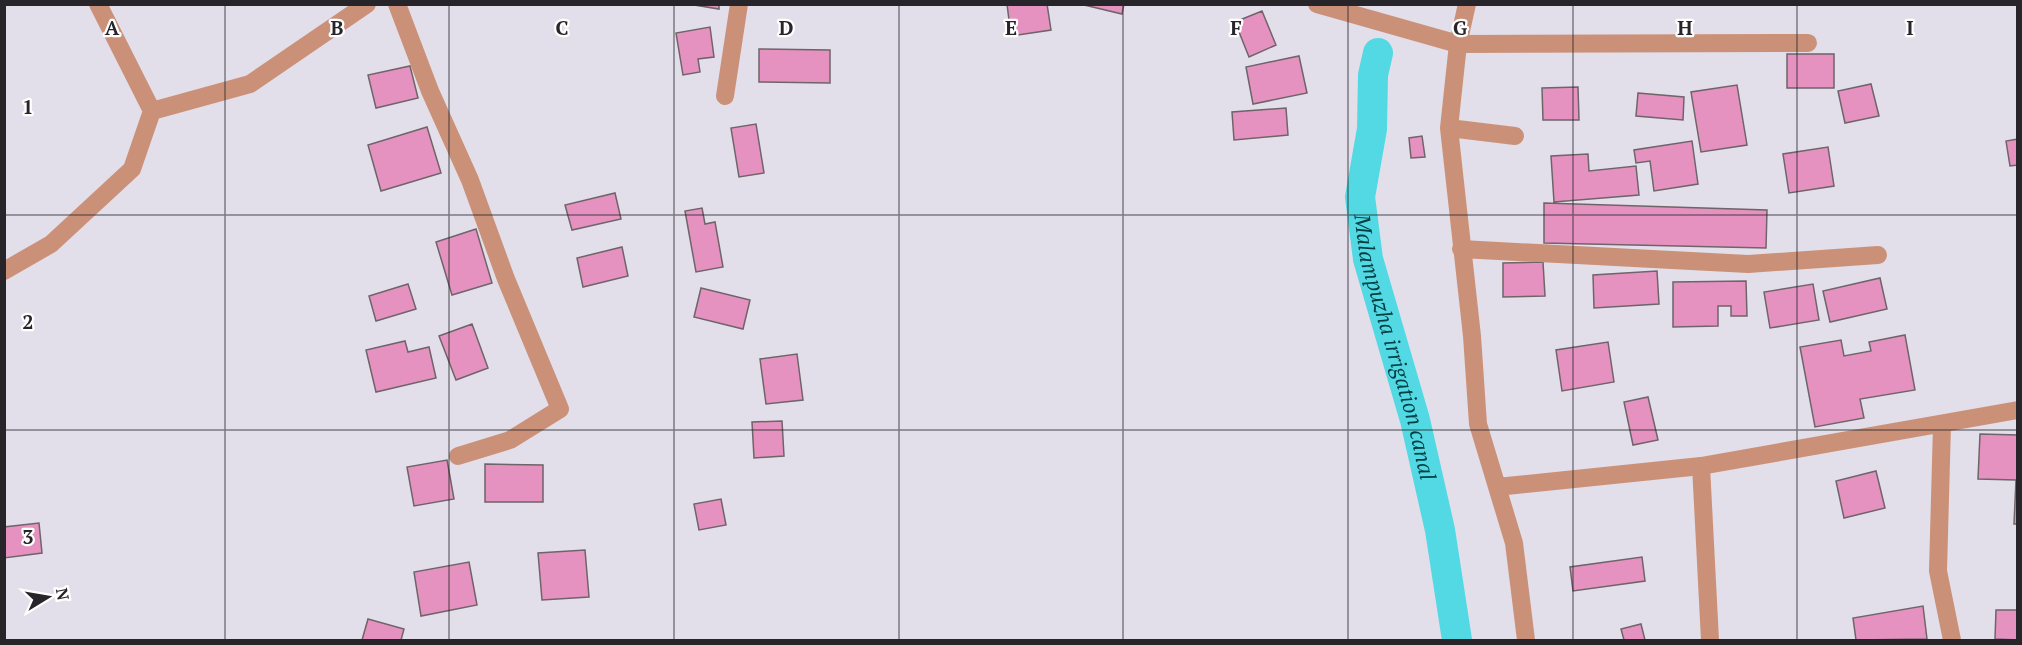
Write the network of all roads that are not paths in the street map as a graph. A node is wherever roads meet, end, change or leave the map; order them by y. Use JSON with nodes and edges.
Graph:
{"nodes":[{"id":1,"x":98,"y":4,"type":"edge"},
{"id":2,"x":367,"y":4,"type":"edge"},
{"id":3,"x":397,"y":4,"type":"edge"},
{"id":4,"x":740,"y":4,"type":"edge"},
{"id":5,"x":1317,"y":4,"type":"edge"},
{"id":6,"x":1467,"y":4,"type":"edge"},
{"id":7,"x":1808,"y":43,"type":"dead end"},
{"id":8,"x":1458,"y":44,"type":"junction"},
{"id":9,"x":725,"y":96,"type":"dead end"},
{"id":10,"x":152,"y":111,"type":"junction"},
{"id":11,"x":1449,"y":128,"type":"junction"},
{"id":12,"x":1515,"y":136,"type":"dead end"},
{"id":13,"x":1461,"y":249,"type":"junction"},
{"id":14,"x":1878,"y":255,"type":"dead end"},
{"id":15,"x":4,"y":270,"type":"edge"},
{"id":16,"x":2018,"y":410,"type":"edge"},
{"id":17,"x":1941,"y":425,"type":"junction"},
{"id":18,"x":458,"y":456,"type":"dead end"},
{"id":19,"x":1701,"y":466,"type":"junction"},
{"id":20,"x":1497,"y":487,"type":"junction"},
{"id":21,"x":1526,"y":640,"type":"edge"},
{"id":22,"x":1710,"y":640,"type":"edge"},
{"id":23,"x":1952,"y":640,"type":"edge"}],
"edges":[{"from":1,"to":10,"type":"street"},
{"from":2,"to":10,"type":"street"},
{"from":3,"to":18,"type":"street"},
{"from":4,"to":9,"type":"street"},
{"from":5,"to":8,"type":"street"},
{"from":6,"to":8,"type":"street"},
{"from":7,"to":8,"type":"street"},
{"from":8,"to":11,"type":"street"},
{"from":10,"to":15,"type":"street"},
{"from":11,"to":12,"type":"street"},
{"from":11,"to":13,"type":"street"},
{"from":13,"to":14,"type":"street"},
{"from":13,"to":20,"type":"street"},
{"from":16,"to":17,"type":"street"},
{"from":17,"to":19,"type":"street"},
{"from":17,"to":23,"type":"street"},
{"from":19,"to":20,"type":"street"},
{"from":19,"to":22,"type":"street"},
{"from":20,"to":21,"type":"street"}]}
